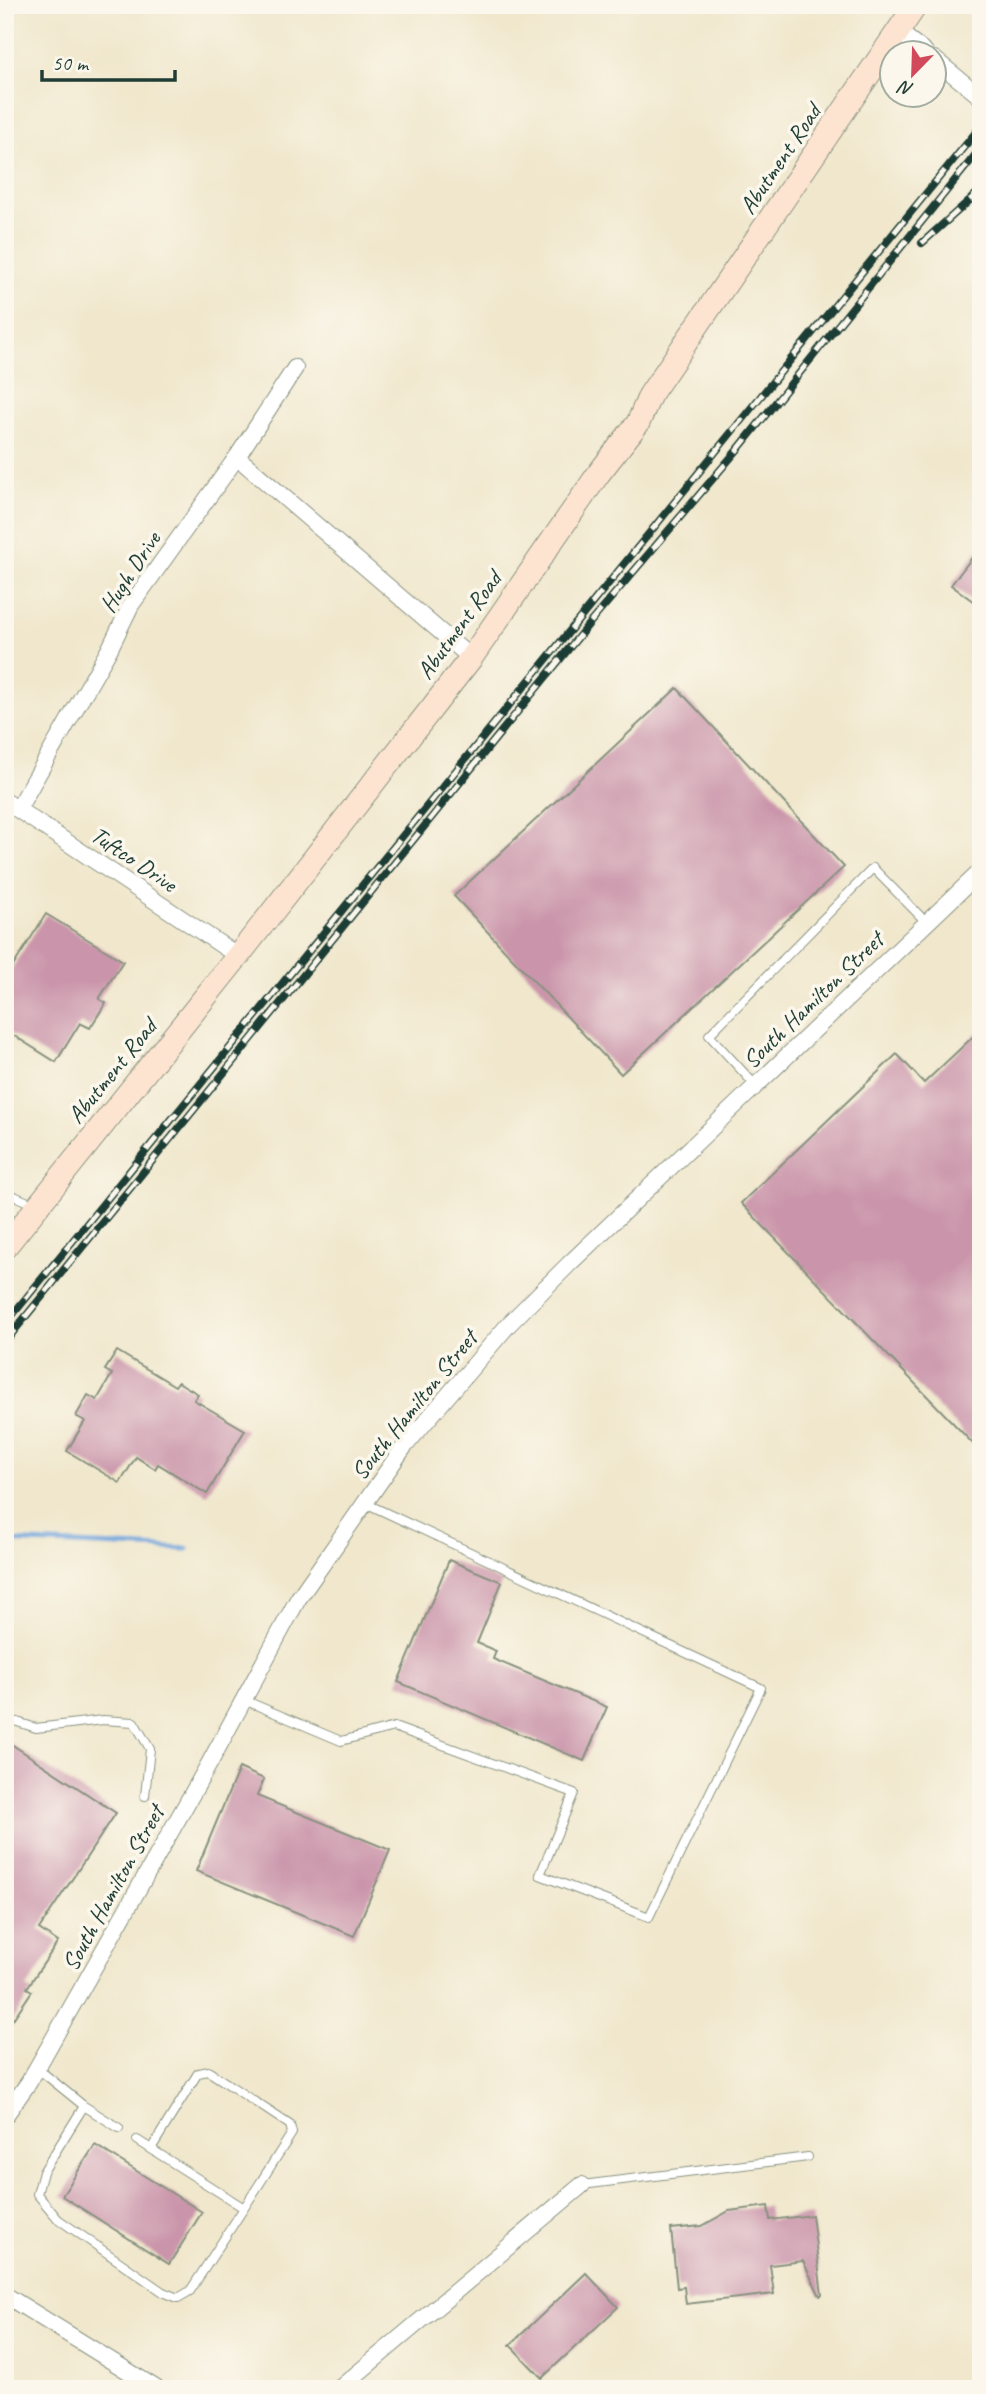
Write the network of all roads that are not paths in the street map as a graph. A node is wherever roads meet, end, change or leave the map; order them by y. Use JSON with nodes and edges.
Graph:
{"nodes":[{"id":1,"x":916,"y":5,"type":"edge"},
{"id":2,"x":899,"y":32,"type":"junction"},
{"id":3,"x":907,"y":38,"type":"edge"},
{"id":4,"x":948,"y":71,"type":"edge"},
{"id":5,"x":981,"y":97,"type":"edge"},
{"id":6,"x":295,"y":368,"type":"dead end"},
{"id":7,"x":237,"y":457,"type":"junction"},
{"id":8,"x":471,"y":658,"type":"junction"},
{"id":9,"x":12,"y":805,"type":"edge"},
{"id":10,"x":981,"y":872,"type":"edge"},
{"id":11,"x":927,"y":923,"type":"junction"},
{"id":12,"x":238,"y":956,"type":"junction"},
{"id":13,"x":756,"y":1086,"type":"junction"},
{"id":14,"x":5,"y":1192,"type":"edge"},
{"id":15,"x":38,"y":1206,"type":"junction"},
{"id":16,"x":5,"y":1247,"type":"edge"},
{"id":17,"x":365,"y":1503,"type":"junction"},
{"id":18,"x":244,"y":1700,"type":"junction"},
{"id":19,"x":5,"y":1718,"type":"edge"},
{"id":20,"x":145,"y":1796,"type":"dead end"},
{"id":21,"x":37,"y":2068,"type":"junction"},
{"id":22,"x":84,"y":2106,"type":"junction"},
{"id":23,"x":5,"y":2116,"type":"edge"},
{"id":24,"x":119,"y":2128,"type":"dead end"},
{"id":25,"x":137,"y":2140,"type":"dead end"},
{"id":26,"x":151,"y":2149,"type":"junction"},
{"id":27,"x":808,"y":2157,"type":"dead end"},
{"id":28,"x":582,"y":2185,"type":"joint"},
{"id":29,"x":244,"y":2208,"type":"junction"},
{"id":30,"x":5,"y":2295,"type":"edge"},
{"id":31,"x":157,"y":2389,"type":"edge"},
{"id":32,"x":339,"y":2389,"type":"edge"}],
"edges":[{"from":1,"to":2,"type":"main road","name":"Abutment Road"},
{"from":2,"to":3,"type":"street"},
{"from":2,"to":8,"type":"main road","name":"Abutment Road"},
{"from":4,"to":5,"type":"street"},
{"from":6,"to":7,"type":"street","name":"Hugh Drive"},
{"from":7,"to":8,"type":"street"},
{"from":7,"to":9,"type":"street","name":"Hugh Drive"},
{"from":8,"to":12,"type":"main road","name":"Abutment Road"},
{"from":9,"to":12,"type":"street","name":"Tuftco Drive"},
{"from":10,"to":11,"type":"street","name":"South Hamilton Street"},
{"from":11,"to":13,"type":"street","name":"South Hamilton Street"},
{"from":11,"to":13,"type":"lane"},
{"from":12,"to":15,"type":"main road","name":"Abutment Road"},
{"from":13,"to":17,"type":"street","name":"South Hamilton Street"},
{"from":14,"to":15,"type":"lane"},
{"from":15,"to":16,"type":"main road","name":"Abutment Road"},
{"from":17,"to":18,"type":"street","name":"South Hamilton Street"},
{"from":17,"to":18,"type":"lane"},
{"from":18,"to":21,"type":"street","name":"South Hamilton Street"},
{"from":19,"to":20,"type":"lane"},
{"from":21,"to":22,"type":"lane"},
{"from":21,"to":23,"type":"street","name":"South Hamilton Street"},
{"from":22,"to":24,"type":"lane"},
{"from":22,"to":29,"type":"lane"},
{"from":25,"to":26,"type":"lane"},
{"from":26,"to":29,"type":"lane"},
{"from":26,"to":29,"type":"lane"},
{"from":27,"to":28,"type":"lane"},
{"from":28,"to":32,"type":"street"},
{"from":30,"to":31,"type":"street"}]}
